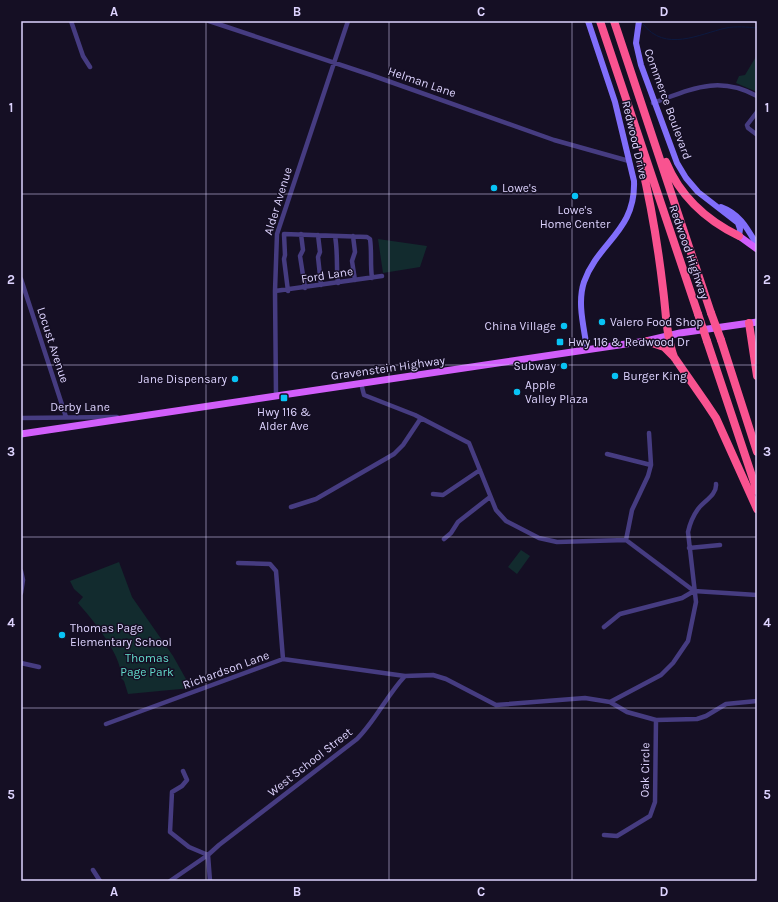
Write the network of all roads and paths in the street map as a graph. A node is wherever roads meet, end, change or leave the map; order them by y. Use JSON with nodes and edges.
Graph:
{"nodes":[{"id":1,"x":71,"y":21,"type":"edge"},
{"id":2,"x":209,"y":21,"type":"edge"},
{"id":3,"x":348,"y":21,"type":"edge"},
{"id":4,"x":588,"y":21,"type":"edge"},
{"id":5,"x":600,"y":21,"type":"edge"},
{"id":6,"x":614,"y":21,"type":"edge"},
{"id":7,"x":639,"y":22,"type":"edge"},
{"id":8,"x":334,"y":63,"type":"junction"},
{"id":9,"x":90,"y":67,"type":"dead end"},
{"id":10,"x":757,"y":96,"type":"edge"},
{"id":11,"x":653,"y":102,"type":"junction"},
{"id":12,"x":644,"y":112,"type":"junction"},
{"id":13,"x":757,"y":112,"type":"edge"},
{"id":14,"x":630,"y":113,"type":"junction"},
{"id":15,"x":756,"y":134,"type":"edge"},
{"id":16,"x":629,"y":161,"type":"junction"},
{"id":17,"x":714,"y":204,"type":"junction"},
{"id":18,"x":301,"y":234,"type":"junction"},
{"id":19,"x":318,"y":235,"type":"junction"},
{"id":20,"x":335,"y":236,"type":"junction"},
{"id":21,"x":352,"y":236,"type":"junction"},
{"id":22,"x":739,"y":236,"type":"junction"},
{"id":23,"x":757,"y":245,"type":"edge"},
{"id":24,"x":757,"y":249,"type":"edge"},
{"id":25,"x":382,"y":276,"type":"dead end"},
{"id":26,"x":372,"y":278,"type":"junction"},
{"id":27,"x":21,"y":279,"type":"edge"},
{"id":28,"x":355,"y":280,"type":"junction"},
{"id":29,"x":338,"y":283,"type":"junction"},
{"id":30,"x":321,"y":285,"type":"junction"},
{"id":31,"x":305,"y":288,"type":"junction"},
{"id":32,"x":288,"y":291,"type":"junction"},
{"id":33,"x":275,"y":292,"type":"junction"},
{"id":34,"x":753,"y":322,"type":"edge"},
{"id":35,"x":668,"y":336,"type":"junction"},
{"id":36,"x":646,"y":341,"type":"junction"},
{"id":37,"x":587,"y":349,"type":"junction"},
{"id":38,"x":674,"y":358,"type":"junction"},
{"id":39,"x":757,"y":376,"type":"edge"},
{"id":40,"x":361,"y":382,"type":"junction"},
{"id":41,"x":276,"y":396,"type":"junction"},
{"id":42,"x":140,"y":416,"type":"junction"},
{"id":43,"x":66,"y":417,"type":"junction"},
{"id":44,"x":21,"y":418,"type":"edge"},
{"id":45,"x":421,"y":418,"type":"junction"},
{"id":46,"x":649,"y":433,"type":"dead end"},
{"id":47,"x":21,"y":434,"type":"edge"},
{"id":48,"x":757,"y":452,"type":"edge"},
{"id":49,"x":606,"y":454,"type":"dead end"},
{"id":50,"x":651,"y":465,"type":"junction"},
{"id":51,"x":480,"y":470,"type":"junction"},
{"id":52,"x":716,"y":484,"type":"dead end"},
{"id":53,"x":757,"y":491,"type":"edge"},
{"id":54,"x":433,"y":494,"type":"dead end"},
{"id":55,"x":490,"y":497,"type":"junction"},
{"id":56,"x":291,"y":507,"type":"dead end"},
{"id":57,"x":757,"y":509,"type":"edge"},
{"id":58,"x":444,"y":539,"type":"dead end"},
{"id":59,"x":626,"y":540,"type":"junction"},
{"id":60,"x":720,"y":545,"type":"dead end"},
{"id":61,"x":689,"y":548,"type":"junction"},
{"id":62,"x":238,"y":563,"type":"dead end"},
{"id":63,"x":21,"y":572,"type":"edge"},
{"id":64,"x":694,"y":591,"type":"junction"},
{"id":65,"x":21,"y":593,"type":"edge"},
{"id":66,"x":757,"y":595,"type":"edge"},
{"id":67,"x":604,"y":627,"type":"dead end"},
{"id":68,"x":283,"y":659,"type":"junction"},
{"id":69,"x":21,"y":663,"type":"edge"},
{"id":70,"x":39,"y":667,"type":"dead end"},
{"id":71,"x":405,"y":676,"type":"junction"},
{"id":72,"x":757,"y":701,"type":"edge"},
{"id":73,"x":610,"y":702,"type":"junction"},
{"id":74,"x":656,"y":720,"type":"junction"},
{"id":75,"x":106,"y":724,"type":"dead end"},
{"id":76,"x":183,"y":772,"type":"dead end"},
{"id":77,"x":604,"y":835,"type":"dead end"},
{"id":78,"x":208,"y":855,"type":"junction"},
{"id":79,"x":93,"y":870,"type":"dead end"},
{"id":80,"x":100,"y":881,"type":"edge"},
{"id":81,"x":170,"y":881,"type":"edge"},
{"id":82,"x":210,"y":881,"type":"edge"}],
"edges":[{"from":1,"to":9,"type":"street"},
{"from":2,"to":8,"type":"street","name":"Helman Lane"},
{"from":3,"to":8,"type":"street","name":"Alder Avenue"},
{"from":4,"to":16,"type":"main road","name":"Redwood Drive"},
{"from":5,"to":14,"type":"highway","name":"Redwood Highway"},
{"from":6,"to":12,"type":"highway","name":"Redwood Highway"},
{"from":7,"to":11,"type":"main road","name":"Commerce Boulevard"},
{"from":8,"to":16,"type":"street","name":"Helman Lane"},
{"from":8,"to":33,"type":"street","name":"Alder Avenue"},
{"from":10,"to":11,"type":"street"},
{"from":11,"to":17,"type":"main road","name":"Commerce Boulevard"},
{"from":12,"to":22,"type":"highway"},
{"from":12,"to":48,"type":"highway","name":"Redwood Highway","bridge":true},
{"from":13,"to":15,"type":"street"},
{"from":14,"to":35,"type":"highway"},
{"from":14,"to":53,"type":"highway","name":"Redwood Highway","bridge":true},
{"from":16,"to":37,"type":"main road","name":"Redwood Drive"},
{"from":17,"to":22,"type":"main road","name":"Commerce Boulevard"},
{"from":17,"to":23,"type":"main road","name":"Commerce Boulevard"},
{"from":18,"to":19,"type":"street"},
{"from":18,"to":31,"type":"street"},
{"from":18,"to":32,"type":"street"},
{"from":19,"to":20,"type":"street"},
{"from":19,"to":30,"type":"street"},
{"from":20,"to":21,"type":"street"},
{"from":20,"to":29,"type":"street"},
{"from":21,"to":26,"type":"street"},
{"from":21,"to":28,"type":"street"},
{"from":22,"to":24,"type":"main road"},
{"from":25,"to":26,"type":"street","name":"Ford Lane"},
{"from":26,"to":28,"type":"street","name":"Ford Lane"},
{"from":27,"to":43,"type":"street","name":"Locust Avenue"},
{"from":28,"to":29,"type":"street","name":"Ford Lane"},
{"from":29,"to":30,"type":"street","name":"Ford Lane"},
{"from":30,"to":31,"type":"street","name":"Ford Lane"},
{"from":31,"to":32,"type":"street","name":"Ford Lane"},
{"from":32,"to":33,"type":"street","name":"Ford Lane"},
{"from":33,"to":41,"type":"street","name":"Alder Avenue"},
{"from":34,"to":35,"type":"main road","name":"Gravenstein Highway"},
{"from":34,"to":39,"type":"highway"},
{"from":35,"to":36,"type":"main road","name":"Gravenstein Highway"},
{"from":35,"to":38,"type":"highway"},
{"from":36,"to":37,"type":"main road","name":"Gravenstein Highway"},
{"from":36,"to":38,"type":"highway"},
{"from":37,"to":40,"type":"main road","name":"Gravenstein Highway"},
{"from":38,"to":57,"type":"highway"},
{"from":40,"to":41,"type":"main road","name":"Gravenstein Highway"},
{"from":40,"to":45,"type":"street"},
{"from":41,"to":42,"type":"main road","name":"Gravenstein Highway"},
{"from":42,"to":43,"type":"street","name":"Derby Lane"},
{"from":42,"to":47,"type":"main road","name":"Gravenstein Highway"},
{"from":43,"to":44,"type":"street","name":"Derby Lane"},
{"from":45,"to":51,"type":"street"},
{"from":45,"to":56,"type":"street"},
{"from":46,"to":50,"type":"street"},
{"from":49,"to":50,"type":"street"},
{"from":50,"to":59,"type":"street"},
{"from":51,"to":54,"type":"street"},
{"from":51,"to":55,"type":"street"},
{"from":52,"to":61,"type":"street"},
{"from":55,"to":58,"type":"street"},
{"from":55,"to":59,"type":"street"},
{"from":59,"to":64,"type":"street"},
{"from":60,"to":61,"type":"street"},
{"from":61,"to":64,"type":"street"},
{"from":62,"to":68,"type":"street"},
{"from":63,"to":65,"type":"street"},
{"from":64,"to":66,"type":"street"},
{"from":64,"to":67,"type":"street"},
{"from":64,"to":73,"type":"street"},
{"from":68,"to":71,"type":"street","name":"Richardson Lane"},
{"from":68,"to":75,"type":"street","name":"Richardson Lane"},
{"from":69,"to":70,"type":"street"},
{"from":71,"to":73,"type":"street"},
{"from":71,"to":78,"type":"street","name":"West School Street"},
{"from":72,"to":74,"type":"street"},
{"from":73,"to":74,"type":"street"},
{"from":74,"to":77,"type":"street","name":"Oak Circle"},
{"from":76,"to":78,"type":"street"},
{"from":78,"to":81,"type":"street","name":"West School Street"},
{"from":78,"to":82,"type":"street"},
{"from":79,"to":80,"type":"street"}]}
